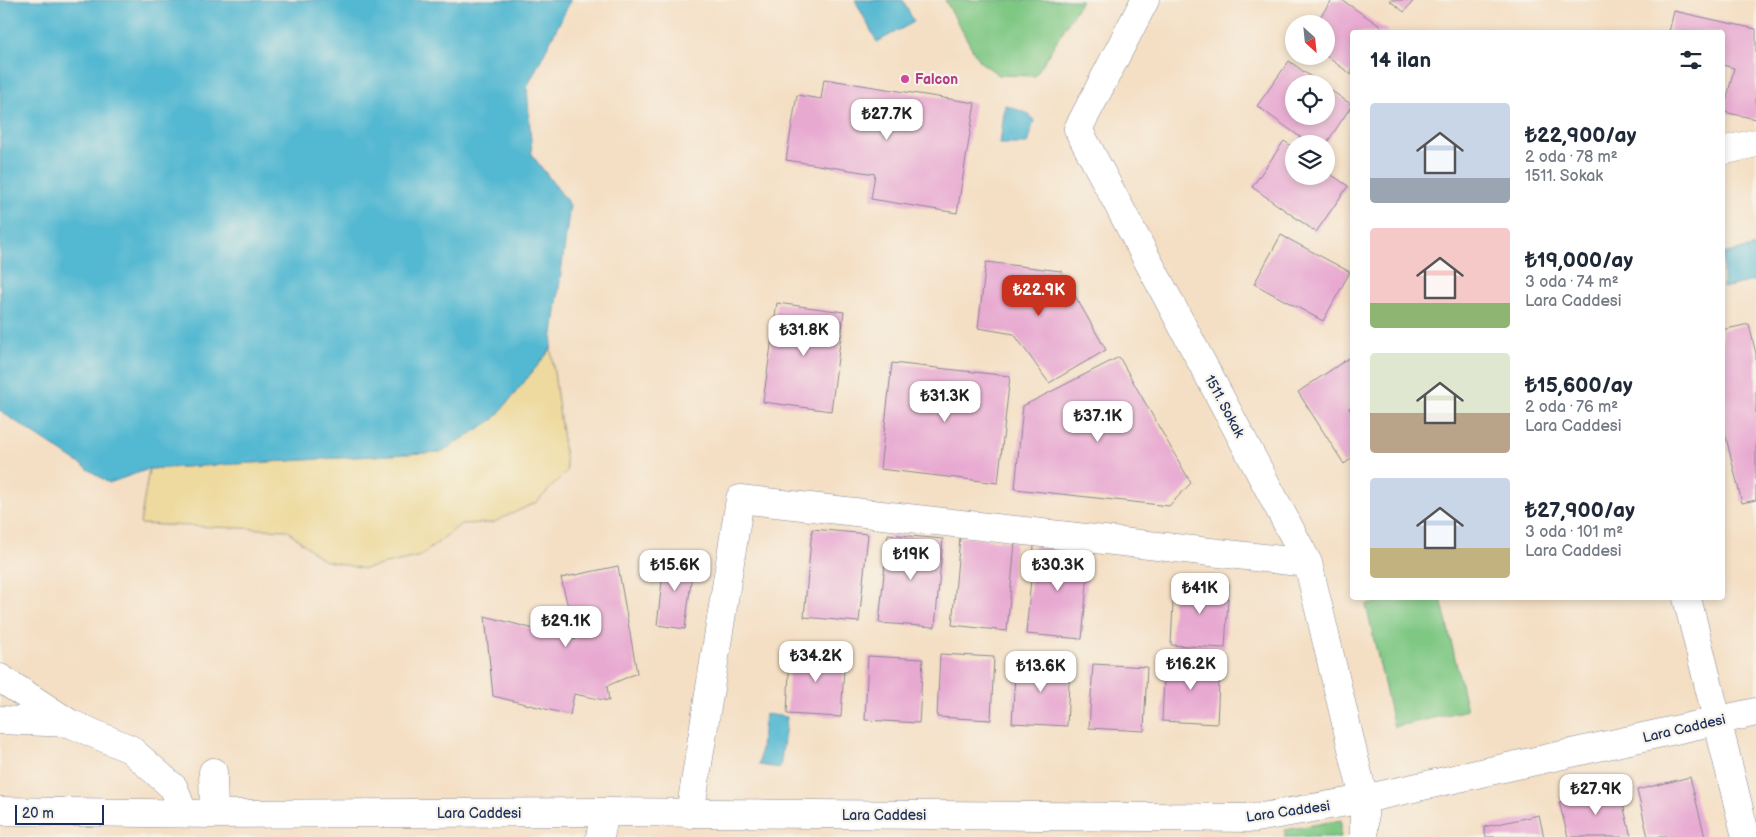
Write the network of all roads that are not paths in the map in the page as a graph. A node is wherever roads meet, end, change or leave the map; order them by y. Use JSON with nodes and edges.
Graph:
{"nodes":[{"id":1,"x":1144,"y":0,"type":"edge"},
{"id":2,"x":1756,"y":143,"type":"edge"},
{"id":3,"x":1725,"y":150,"type":"edge"},
{"id":4,"x":1308,"y":563,"type":"junction"},
{"id":5,"x":1687,"y":600,"type":"edge"},
{"id":6,"x":0,"y":678,"type":"edge"},
{"id":7,"x":1756,"y":712,"type":"edge"},
{"id":8,"x":0,"y":720,"type":"edge"},
{"id":9,"x":1717,"y":721,"type":"junction"},
{"id":10,"x":68,"y":723,"type":"junction"},
{"id":11,"x":212,"y":772,"type":"dead end"},
{"id":12,"x":1364,"y":799,"type":"junction"},
{"id":13,"x":0,"y":811,"type":"edge"},
{"id":14,"x":184,"y":813,"type":"junction"},
{"id":15,"x":214,"y":814,"type":"junction"},
{"id":16,"x":690,"y":814,"type":"junction"},
{"id":17,"x":603,"y":824,"type":"edge"},
{"id":18,"x":287,"y":825,"type":"edge"},
{"id":19,"x":1256,"y":827,"type":"edge"},
{"id":20,"x":1364,"y":837,"type":"edge"},
{"id":21,"x":1746,"y":837,"type":"edge"}],
"edges":[{"from":1,"to":4,"type":"street","name":"1511. Sokak"},
{"from":2,"to":3,"type":"street"},
{"from":4,"to":12,"type":"street","name":"1511. Sokak"},
{"from":4,"to":16,"type":"street"},
{"from":5,"to":9,"type":"street"},
{"from":6,"to":10,"type":"street"},
{"from":7,"to":9,"type":"street","name":"Lara Caddesi"},
{"from":8,"to":10,"type":"street"},
{"from":9,"to":12,"type":"street","name":"Lara Caddesi"},
{"from":9,"to":21,"type":"street"},
{"from":10,"to":14,"type":"street"},
{"from":11,"to":15,"type":"street"},
{"from":12,"to":19,"type":"street","name":"Lara Caddesi"},
{"from":12,"to":20,"type":"street","name":"1511. Sokak"},
{"from":13,"to":14,"type":"street","name":"Lara Caddesi"},
{"from":14,"to":15,"type":"street","name":"Lara Caddesi"},
{"from":15,"to":18,"type":"street","name":"Lara Caddesi"},
{"from":16,"to":17,"type":"street","name":"Lara Caddesi"},
{"from":16,"to":19,"type":"street","name":"Lara Caddesi"},
{"from":17,"to":18,"type":"street","name":"Lara Caddesi"}]}
